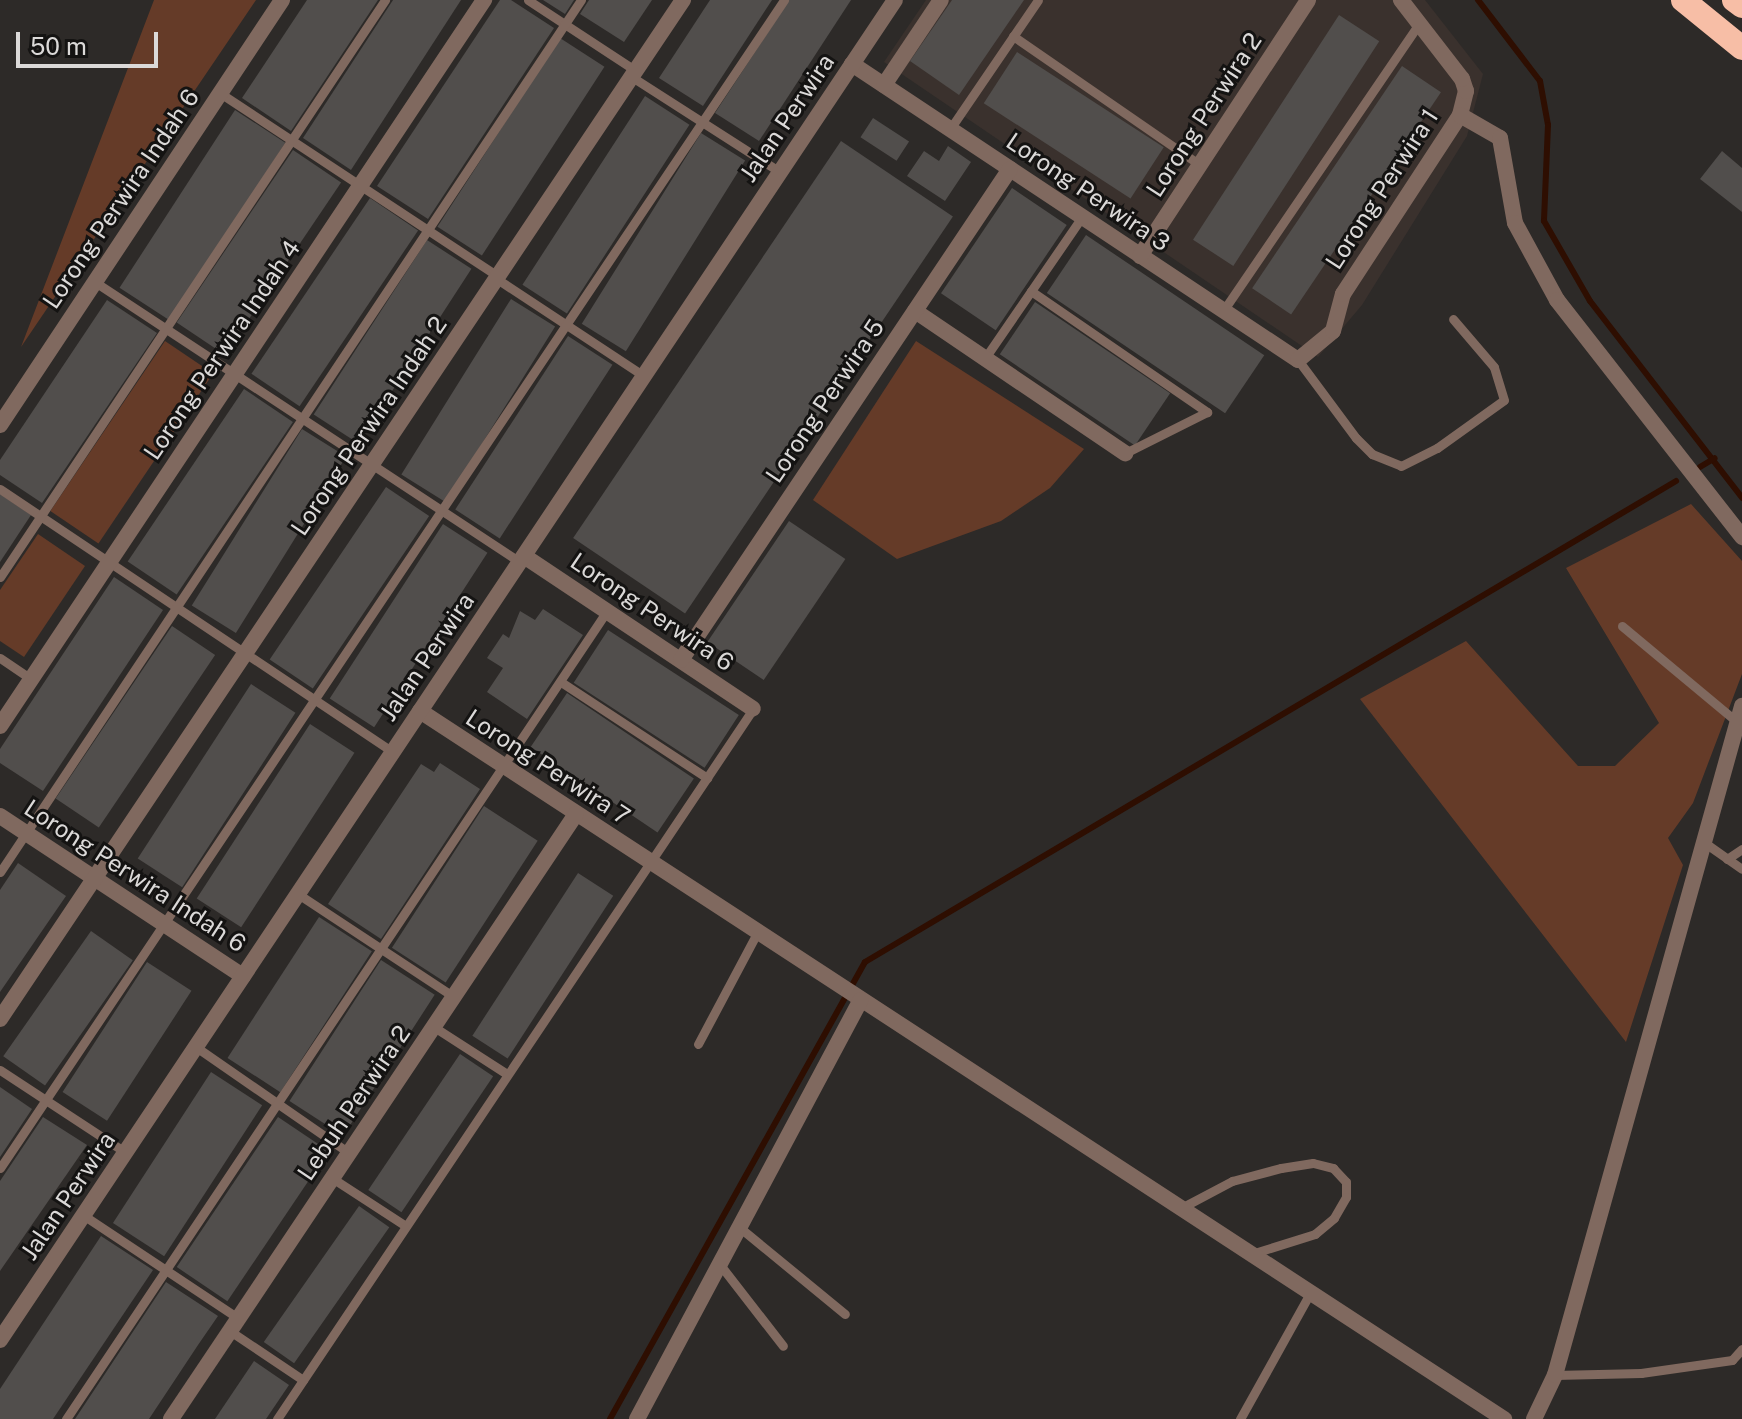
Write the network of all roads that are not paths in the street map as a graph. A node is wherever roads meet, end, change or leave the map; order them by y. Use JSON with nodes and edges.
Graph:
{"nodes":[{"id":1,"x":282,"y":0,"type":"edge"},
{"id":2,"x":385,"y":0,"type":"edge"},
{"id":3,"x":484,"y":0,"type":"edge"},
{"id":4,"x":528,"y":0,"type":"edge"},
{"id":5,"x":581,"y":0,"type":"edge"},
{"id":6,"x":683,"y":0,"type":"edge"},
{"id":7,"x":784,"y":0,"type":"edge"},
{"id":8,"x":895,"y":0,"type":"edge"},
{"id":9,"x":941,"y":0,"type":"edge"},
{"id":10,"x":1038,"y":0,"type":"edge"},
{"id":11,"x":1308,"y":0,"type":"edge"},
{"id":12,"x":1401,"y":0,"type":"edge"},
{"id":13,"x":1683,"y":0,"type":"edge"},
{"id":14,"x":1734,"y":0,"type":"edge"},
{"id":15,"x":1742,"y":6,"type":"edge"},
{"id":16,"x":565,"y":24,"type":"junction"},
{"id":17,"x":1419,"y":24,"type":"junction"},
{"id":18,"x":1013,"y":36,"type":"junction"},
{"id":19,"x":1742,"y":48,"type":"edge"},
{"id":20,"x":852,"y":64,"type":"junction"},
{"id":21,"x":634,"y":74,"type":"junction"},
{"id":22,"x":884,"y":85,"type":"junction"},
{"id":23,"x":220,"y":93,"type":"junction"},
{"id":24,"x":1460,"y":115,"type":"junction"},
{"id":25,"x":703,"y":122,"type":"junction"},
{"id":26,"x":950,"y":129,"type":"junction"},
{"id":27,"x":291,"y":140,"type":"junction"},
{"id":28,"x":1200,"y":165,"type":"junction"},
{"id":29,"x":1010,"y":169,"type":"junction"},
{"id":30,"x":780,"y":172,"type":"junction"},
{"id":31,"x":361,"y":186,"type":"junction"},
{"id":32,"x":1082,"y":217,"type":"junction"},
{"id":33,"x":428,"y":230,"type":"junction"},
{"id":34,"x":1140,"y":256,"type":"junction"},
{"id":35,"x":498,"y":278,"type":"junction"},
{"id":36,"x":95,"y":282,"type":"junction"},
{"id":37,"x":1031,"y":291,"type":"junction"},
{"id":38,"x":915,"y":311,"type":"junction"},
{"id":39,"x":1223,"y":311,"type":"junction"},
{"id":40,"x":1453,"y":319,"type":"dead end"},
{"id":41,"x":567,"y":325,"type":"junction"},
{"id":42,"x":166,"y":328,"type":"junction"},
{"id":43,"x":985,"y":358,"type":"junction"},
{"id":44,"x":1298,"y":360,"type":"junction"},
{"id":45,"x":235,"y":374,"type":"junction"},
{"id":46,"x":644,"y":376,"type":"junction"},
{"id":47,"x":302,"y":418,"type":"junction"},
{"id":48,"x":0,"y":425,"type":"edge"},
{"id":49,"x":1125,"y":453,"type":"joint"},
{"id":50,"x":373,"y":465,"type":"junction"},
{"id":51,"x":0,"y":489,"type":"edge"},
{"id":52,"x":443,"y":511,"type":"junction"},
{"id":53,"x":41,"y":516,"type":"junction"},
{"id":54,"x":1742,"y":537,"type":"edge"},
{"id":55,"x":522,"y":559,"type":"junction"},
{"id":56,"x":110,"y":562,"type":"junction"},
{"id":57,"x":0,"y":577,"type":"edge"},
{"id":58,"x":177,"y":607,"type":"junction"},
{"id":59,"x":607,"y":611,"type":"junction"},
{"id":60,"x":1622,"y":626,"type":"dead end"},
{"id":61,"x":246,"y":654,"type":"junction"},
{"id":62,"x":0,"y":658,"type":"edge"},
{"id":63,"x":681,"y":660,"type":"junction"},
{"id":64,"x":31,"y":679,"type":"junction"},
{"id":65,"x":561,"y":682,"type":"junction"},
{"id":66,"x":316,"y":700,"type":"junction"},
{"id":67,"x":753,"y":709,"type":"joint"},
{"id":68,"x":420,"y":711,"type":"junction"},
{"id":69,"x":1739,"y":713,"type":"edge"},
{"id":70,"x":0,"y":726,"type":"edge"},
{"id":71,"x":393,"y":752,"type":"junction"},
{"id":72,"x":505,"y":767,"type":"junction"},
{"id":73,"x":707,"y":778,"type":"junction"},
{"id":74,"x":576,"y":814,"type":"junction"},
{"id":75,"x":0,"y":816,"type":"edge"},
{"id":76,"x":26,"y":833,"type":"junction"},
{"id":77,"x":1705,"y":843,"type":"junction"},
{"id":78,"x":1742,"y":849,"type":"edge"},
{"id":79,"x":1727,"y":859,"type":"junction"},
{"id":80,"x":650,"y":863,"type":"junction"},
{"id":81,"x":1742,"y":869,"type":"edge"},
{"id":82,"x":0,"y":872,"type":"edge"},
{"id":83,"x":96,"y":879,"type":"junction"},
{"id":84,"x":298,"y":894,"type":"junction"},
{"id":85,"x":166,"y":925,"type":"junction"},
{"id":86,"x":757,"y":933,"type":"junction"},
{"id":87,"x":382,"y":949,"type":"junction"},
{"id":88,"x":243,"y":976,"type":"junction"},
{"id":89,"x":454,"y":997,"type":"junction"},
{"id":90,"x":859,"y":999,"type":"junction"},
{"id":91,"x":0,"y":1019,"type":"edge"},
{"id":92,"x":434,"y":1027,"type":"junction"},
{"id":93,"x":698,"y":1044,"type":"dead end"},
{"id":94,"x":196,"y":1047,"type":"junction"},
{"id":95,"x":0,"y":1070,"type":"edge"},
{"id":96,"x":507,"y":1074,"type":"junction"},
{"id":97,"x":46,"y":1100,"type":"junction"},
{"id":98,"x":278,"y":1104,"type":"junction"},
{"id":99,"x":125,"y":1152,"type":"junction"},
{"id":100,"x":349,"y":1153,"type":"junction"},
{"id":101,"x":0,"y":1168,"type":"edge"},
{"id":102,"x":332,"y":1178,"type":"junction"},
{"id":103,"x":1181,"y":1208,"type":"junction"},
{"id":104,"x":83,"y":1215,"type":"junction"},
{"id":105,"x":406,"y":1226,"type":"junction"},
{"id":106,"x":739,"y":1227,"type":"junction"},
{"id":107,"x":1251,"y":1254,"type":"junction"},
{"id":108,"x":721,"y":1266,"type":"junction"},
{"id":109,"x":166,"y":1270,"type":"junction"},
{"id":110,"x":1310,"y":1293,"type":"junction"},
{"id":111,"x":0,"y":1307,"type":"edge"},
{"id":112,"x":845,"y":1314,"type":"dead end"},
{"id":113,"x":15,"y":1317,"type":"junction"},
{"id":114,"x":234,"y":1325,"type":"junction"},
{"id":115,"x":0,"y":1340,"type":"edge"},
{"id":116,"x":783,"y":1346,"type":"dead end"},
{"id":117,"x":1742,"y":1349,"type":"edge"},
{"id":118,"x":1555,"y":1375,"type":"junction"},
{"id":119,"x":303,"y":1380,"type":"junction"},
{"id":120,"x":66,"y":1419,"type":"edge"},
{"id":121,"x":171,"y":1419,"type":"edge"},
{"id":122,"x":277,"y":1419,"type":"edge"},
{"id":123,"x":637,"y":1419,"type":"edge"},
{"id":124,"x":1240,"y":1419,"type":"edge"},
{"id":125,"x":1504,"y":1419,"type":"edge"},
{"id":126,"x":1534,"y":1419,"type":"edge"}],
"edges":[{"from":1,"to":23,"type":"street","name":"Lorong Perwira Indah 6"},
{"from":2,"to":27,"type":"lane"},
{"from":3,"to":31,"type":"street","name":"Lorong Perwira Indah 4"},
{"from":4,"to":16,"type":"lane"},
{"from":5,"to":16,"type":"lane"},
{"from":6,"to":21,"type":"street","name":"Lorong Perwira Indah 2"},
{"from":7,"to":25,"type":"lane"},
{"from":8,"to":20,"type":"street","name":"Jalan Perwira"},
{"from":9,"to":22,"type":"street"},
{"from":10,"to":18,"type":"lane"},
{"from":11,"to":28,"type":"street","name":"Lorong Perwira 2"},
{"from":12,"to":17,"type":"street","name":"Lorong Perwira 1"},
{"from":13,"to":19,"type":"highway"},
{"from":14,"to":15,"type":"highway"},
{"from":16,"to":21,"type":"lane"},
{"from":16,"to":33,"type":"lane"},
{"from":17,"to":24,"type":"street","name":"Lorong Perwira 1"},
{"from":17,"to":39,"type":"lane"},
{"from":18,"to":26,"type":"lane"},
{"from":18,"to":28,"type":"lane"},
{"from":20,"to":22,"type":"street","name":"Lorong Perwira 3"},
{"from":20,"to":30,"type":"street","name":"Jalan Perwira"},
{"from":21,"to":25,"type":"lane"},
{"from":21,"to":35,"type":"street","name":"Lorong Perwira Indah 2"},
{"from":22,"to":26,"type":"street","name":"Lorong Perwira 3"},
{"from":23,"to":27,"type":"lane"},
{"from":23,"to":36,"type":"street","name":"Lorong Perwira Indah 6"},
{"from":24,"to":44,"type":"street","name":"Lorong Perwira 1"},
{"from":24,"to":54,"type":"street"},
{"from":25,"to":30,"type":"lane"},
{"from":25,"to":41,"type":"lane"},
{"from":26,"to":29,"type":"street","name":"Lorong Perwira 3"},
{"from":27,"to":31,"type":"lane"},
{"from":27,"to":42,"type":"lane"},
{"from":28,"to":34,"type":"street","name":"Lorong Perwira 2"},
{"from":29,"to":32,"type":"street","name":"Lorong Perwira 3"},
{"from":29,"to":38,"type":"street","name":"Lorong Perwira 5"},
{"from":30,"to":46,"type":"street","name":"Jalan Perwira"},
{"from":31,"to":33,"type":"lane"},
{"from":31,"to":45,"type":"street","name":"Lorong Perwira Indah 4"},
{"from":32,"to":34,"type":"street","name":"Lorong Perwira 3"},
{"from":32,"to":37,"type":"lane"},
{"from":33,"to":35,"type":"lane"},
{"from":33,"to":47,"type":"lane"},
{"from":34,"to":39,"type":"street","name":"Lorong Perwira 3"},
{"from":35,"to":41,"type":"lane"},
{"from":35,"to":50,"type":"street","name":"Lorong Perwira Indah 2"},
{"from":36,"to":42,"type":"lane"},
{"from":36,"to":48,"type":"street","name":"Lorong Perwira Indah 6"},
{"from":37,"to":43,"type":"lane"},
{"from":37,"to":49,"type":"lane"},
{"from":38,"to":43,"type":"street"},
{"from":38,"to":63,"type":"street","name":"Lorong Perwira 5"},
{"from":39,"to":44,"type":"street","name":"Lorong Perwira 3"},
{"from":40,"to":44,"type":"lane"},
{"from":41,"to":46,"type":"lane"},
{"from":41,"to":52,"type":"lane"},
{"from":42,"to":45,"type":"lane"},
{"from":42,"to":53,"type":"lane"},
{"from":43,"to":49,"type":"street"},
{"from":45,"to":47,"type":"lane"},
{"from":45,"to":56,"type":"street","name":"Lorong Perwira Indah 4"},
{"from":46,"to":55,"type":"street","name":"Jalan Perwira"},
{"from":47,"to":50,"type":"lane"},
{"from":47,"to":58,"type":"lane"},
{"from":50,"to":52,"type":"lane"},
{"from":50,"to":61,"type":"street","name":"Lorong Perwira Indah 2"},
{"from":51,"to":53,"type":"lane"},
{"from":52,"to":55,"type":"lane"},
{"from":52,"to":66,"type":"lane"},
{"from":53,"to":56,"type":"lane"},
{"from":53,"to":57,"type":"lane"},
{"from":55,"to":59,"type":"street","name":"Lorong Perwira 6"},
{"from":55,"to":68,"type":"street","name":"Jalan Perwira"},
{"from":56,"to":58,"type":"lane"},
{"from":56,"to":64,"type":"street","name":"Lorong Perwira Indah 4"},
{"from":58,"to":61,"type":"lane"},
{"from":58,"to":76,"type":"lane"},
{"from":59,"to":63,"type":"street","name":"Lorong Perwira 6"},
{"from":59,"to":65,"type":"lane"},
{"from":60,"to":69,"type":"lane"},
{"from":61,"to":66,"type":"lane"},
{"from":61,"to":83,"type":"street","name":"Lorong Perwira Indah 2"},
{"from":62,"to":64,"type":"lane"},
{"from":63,"to":67,"type":"street","name":"Lorong Perwira 6"},
{"from":64,"to":70,"type":"street","name":"Lorong Perwira Indah 4"},
{"from":65,"to":72,"type":"lane"},
{"from":65,"to":73,"type":"lane"},
{"from":66,"to":71,"type":"lane"},
{"from":66,"to":85,"type":"lane"},
{"from":67,"to":73,"type":"lane"},
{"from":68,"to":71,"type":"street","name":"Jalan Perwira"},
{"from":68,"to":72,"type":"street","name":"Lorong Perwira 7"},
{"from":69,"to":77,"type":"street"},
{"from":71,"to":84,"type":"street","name":"Jalan Perwira"},
{"from":72,"to":74,"type":"street","name":"Lorong Perwira 7"},
{"from":72,"to":87,"type":"lane"},
{"from":73,"to":80,"type":"lane"},
{"from":74,"to":80,"type":"street","name":"Lorong Perwira 7"},
{"from":74,"to":89,"type":"street","name":"Lebuh Perwira 2"},
{"from":75,"to":76,"type":"street","name":"Lorong Perwira Indah 6"},
{"from":76,"to":82,"type":"lane"},
{"from":76,"to":83,"type":"street","name":"Lorong Perwira Indah 6"},
{"from":77,"to":79,"type":"lane"},
{"from":77,"to":118,"type":"street"},
{"from":78,"to":79,"type":"lane"},
{"from":79,"to":81,"type":"lane"},
{"from":80,"to":86,"type":"street","name":"Lorong Perwira 7"},
{"from":80,"to":96,"type":"lane"},
{"from":83,"to":85,"type":"street","name":"Lorong Perwira Indah 6"},
{"from":83,"to":91,"type":"street","name":"Lorong Perwira Indah 2"},
{"from":84,"to":87,"type":"lane"},
{"from":84,"to":88,"type":"street","name":"Jalan Perwira"},
{"from":85,"to":88,"type":"street","name":"Lorong Perwira Indah 6"},
{"from":85,"to":97,"type":"lane"},
{"from":86,"to":90,"type":"street","name":"Lorong Perwira 7"},
{"from":86,"to":93,"type":"lane"},
{"from":87,"to":89,"type":"lane"},
{"from":87,"to":98,"type":"lane"},
{"from":88,"to":94,"type":"street","name":"Jalan Perwira"},
{"from":89,"to":92,"type":"street","name":"Lebuh Perwira 2"},
{"from":90,"to":103,"type":"street","name":"Lorong Perwira 7"},
{"from":90,"to":106,"type":"street"},
{"from":92,"to":96,"type":"lane"},
{"from":92,"to":100,"type":"street","name":"Lebuh Perwira 2"},
{"from":94,"to":98,"type":"lane"},
{"from":94,"to":99,"type":"street","name":"Jalan Perwira"},
{"from":95,"to":97,"type":"lane"},
{"from":96,"to":105,"type":"lane"},
{"from":97,"to":99,"type":"lane"},
{"from":97,"to":101,"type":"lane"},
{"from":98,"to":100,"type":"lane"},
{"from":98,"to":109,"type":"lane"},
{"from":99,"to":104,"type":"street","name":"Jalan Perwira"},
{"from":100,"to":102,"type":"street","name":"Lebuh Perwira 2"},
{"from":102,"to":105,"type":"lane"},
{"from":102,"to":114,"type":"street","name":"Lebuh Perwira 2"},
{"from":103,"to":107,"type":"street","name":"Lorong Perwira 7"},
{"from":103,"to":107,"type":"lane"},
{"from":104,"to":109,"type":"lane"},
{"from":104,"to":113,"type":"street","name":"Jalan Perwira"},
{"from":105,"to":119,"type":"lane"},
{"from":106,"to":108,"type":"street"},
{"from":106,"to":112,"type":"lane"},
{"from":107,"to":110,"type":"street","name":"Lorong Perwira 7"},
{"from":108,"to":116,"type":"lane"},
{"from":108,"to":123,"type":"street"},
{"from":109,"to":114,"type":"lane"},
{"from":109,"to":120,"type":"lane"},
{"from":110,"to":124,"type":"lane"},
{"from":110,"to":125,"type":"street","name":"Lorong Perwira 7"},
{"from":111,"to":113,"type":"street"},
{"from":113,"to":115,"type":"street","name":"Jalan Perwira"},
{"from":114,"to":119,"type":"lane"},
{"from":114,"to":121,"type":"street","name":"Lebuh Perwira 2"},
{"from":117,"to":118,"type":"lane"},
{"from":118,"to":126,"type":"street"},
{"from":119,"to":122,"type":"lane"}]}
